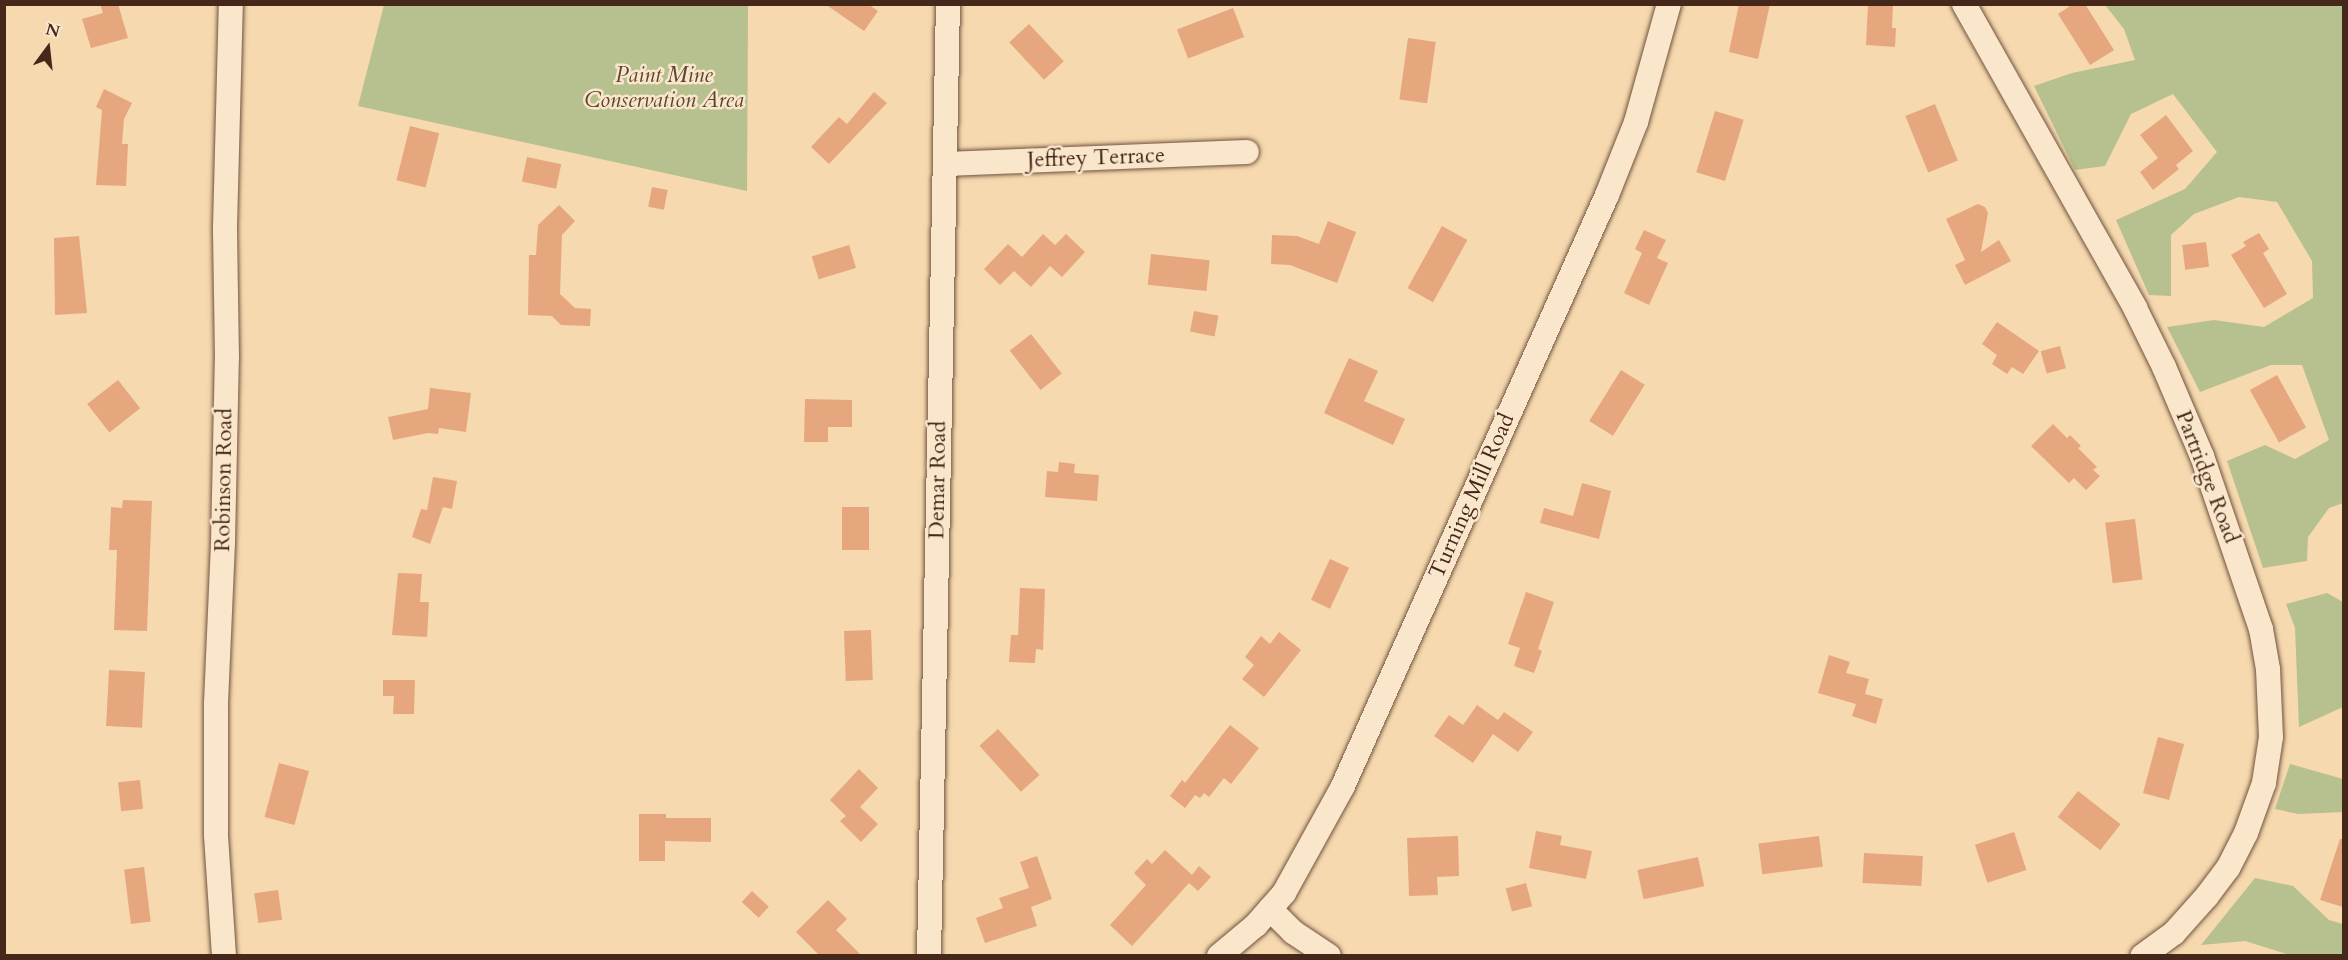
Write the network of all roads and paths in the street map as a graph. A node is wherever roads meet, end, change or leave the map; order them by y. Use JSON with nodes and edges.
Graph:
{"nodes":[{"id":1,"x":231,"y":4,"type":"edge"},
{"id":2,"x":948,"y":4,"type":"edge"},
{"id":3,"x":1669,"y":4,"type":"edge"},
{"id":4,"x":1964,"y":4,"type":"edge"},
{"id":5,"x":1247,"y":152,"type":"dead end"},
{"id":6,"x":945,"y":164,"type":"junction"},
{"id":7,"x":1270,"y":909,"type":"junction"},
{"id":8,"x":224,"y":956,"type":"edge"},
{"id":9,"x":929,"y":956,"type":"edge"},
{"id":10,"x":1219,"y":956,"type":"edge"},
{"id":11,"x":1329,"y":956,"type":"edge"},
{"id":12,"x":2142,"y":956,"type":"edge"}],
"edges":[{"from":1,"to":8,"type":"street","name":"Robinson Road"},
{"from":2,"to":6,"type":"street","name":"Demar Road"},
{"from":3,"to":7,"type":"street","name":"Turning Mill Road"},
{"from":4,"to":12,"type":"street","name":"Partridge Road"},
{"from":5,"to":6,"type":"street","name":"Jeffrey Terrace"},
{"from":6,"to":9,"type":"street","name":"Demar Road"},
{"from":7,"to":10,"type":"street","name":"Turning Mill Road"},
{"from":7,"to":11,"type":"street"}]}
